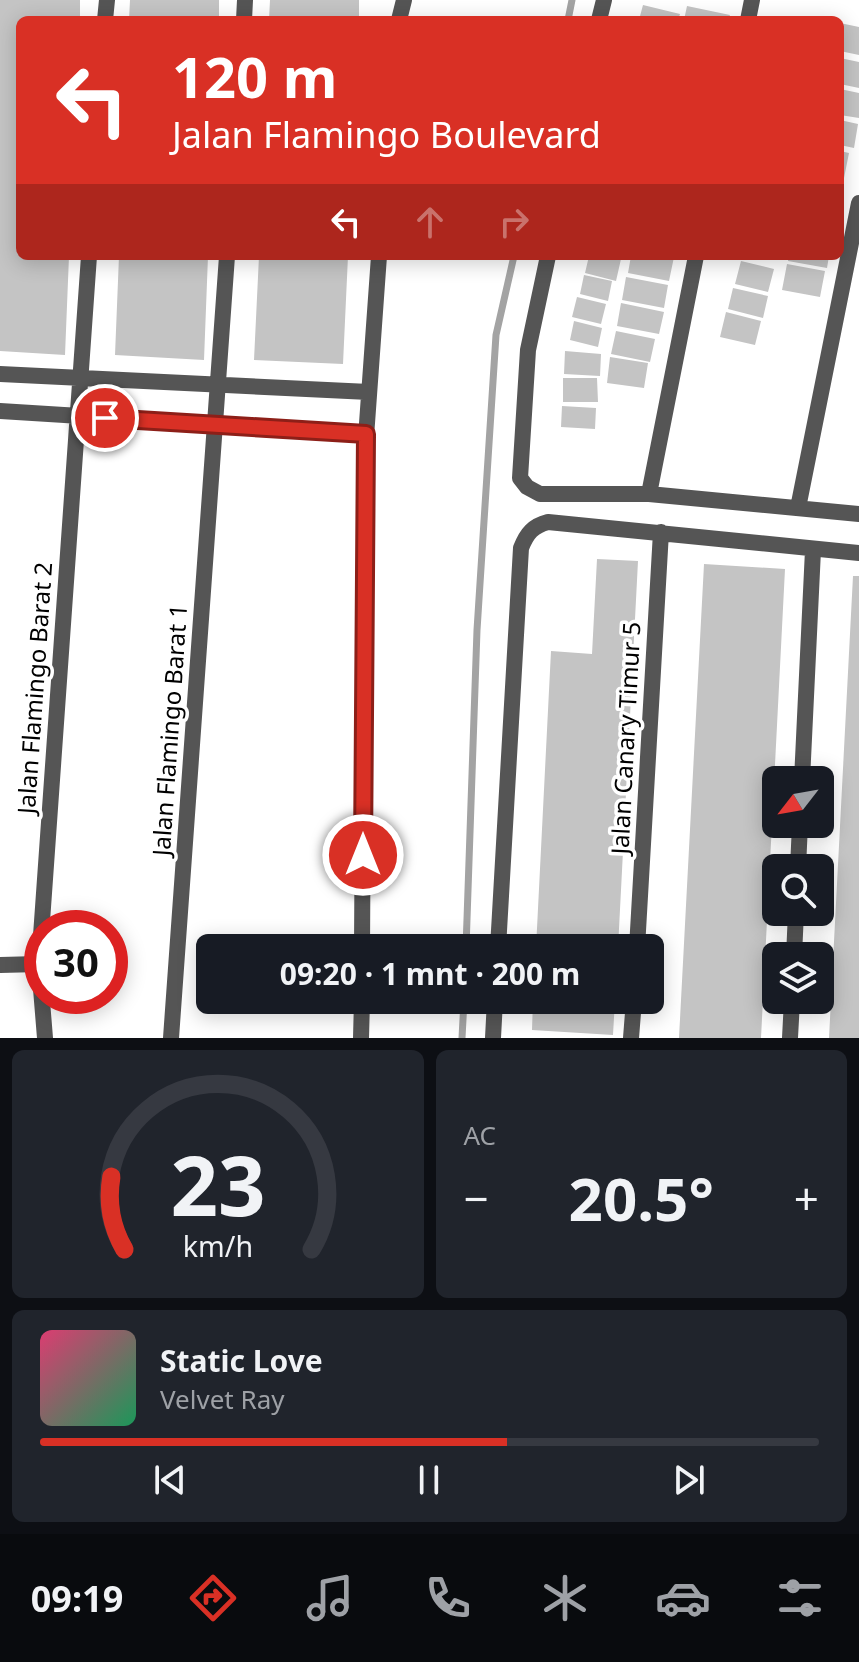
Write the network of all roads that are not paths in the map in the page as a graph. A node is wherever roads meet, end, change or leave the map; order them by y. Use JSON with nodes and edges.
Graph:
{"nodes":[{"id":1,"x":859,"y":203,"type":"edge"},
{"id":2,"x":89,"y":260,"type":"edge"},
{"id":3,"x":227,"y":260,"type":"edge"},
{"id":4,"x":379,"y":260,"type":"edge"},
{"id":5,"x":547,"y":260,"type":"edge"},
{"id":6,"x":695,"y":260,"type":"edge"},
{"id":7,"x":0,"y":374,"type":"edge"},
{"id":8,"x":80,"y":378,"type":"junction"},
{"id":9,"x":218,"y":385,"type":"junction"},
{"id":10,"x":369,"y":392,"type":"junction"},
{"id":11,"x":0,"y":411,"type":"edge"},
{"id":12,"x":77,"y":416,"type":"junction"},
{"id":13,"x":215,"y":425,"type":"junction"},
{"id":14,"x":366,"y":442,"type":"junction"},
{"id":15,"x":649,"y":494,"type":"junction"},
{"id":16,"x":798,"y":508,"type":"junction"},
{"id":17,"x":859,"y":514,"type":"edge"},
{"id":18,"x":661,"y":532,"type":"junction"},
{"id":19,"x":813,"y":550,"type":"junction"},
{"id":20,"x":859,"y":553,"type":"edge"},
{"id":21,"x":803,"y":766,"type":"edge"},
{"id":22,"x":43,"y":910,"type":"edge"},
{"id":23,"x":362,"y":934,"type":"edge"},
{"id":24,"x":499,"y":934,"type":"edge"},
{"id":25,"x":638,"y":934,"type":"edge"},
{"id":26,"x":24,"y":964,"type":"edge"},
{"id":27,"x":0,"y":965,"type":"edge"},
{"id":28,"x":43,"y":1014,"type":"edge"},
{"id":29,"x":362,"y":1014,"type":"edge"},
{"id":30,"x":494,"y":1014,"type":"edge"},
{"id":31,"x":633,"y":1014,"type":"edge"},
{"id":32,"x":791,"y":1014,"type":"edge"},
{"id":33,"x":45,"y":1038,"type":"edge"},
{"id":34,"x":171,"y":1038,"type":"edge"},
{"id":35,"x":361,"y":1038,"type":"edge"},
{"id":36,"x":493,"y":1038,"type":"edge"},
{"id":37,"x":631,"y":1038,"type":"edge"},
{"id":38,"x":790,"y":1038,"type":"edge"}],
"edges":[{"from":1,"to":16,"type":"street"},
{"from":2,"to":8,"type":"street","name":"Jalan Flamingo Barat 2"},
{"from":3,"to":9,"type":"street","name":"Jalan Flamingo Barat 1"},
{"from":4,"to":10,"type":"street"},
{"from":5,"to":15,"type":"street"},
{"from":6,"to":15,"type":"street"},
{"from":7,"to":8,"type":"street"},
{"from":8,"to":9,"type":"street"},
{"from":8,"to":12,"type":"street","name":"Jalan Flamingo Barat 2"},
{"from":9,"to":10,"type":"street"},
{"from":9,"to":13,"type":"street","name":"Jalan Flamingo Barat 1"},
{"from":10,"to":14,"type":"street"},
{"from":11,"to":12,"type":"street"},
{"from":12,"to":13,"type":"street"},
{"from":12,"to":22,"type":"street","name":"Jalan Flamingo Barat 2"},
{"from":13,"to":14,"type":"street"},
{"from":13,"to":34,"type":"street","name":"Jalan Flamingo Barat 1"},
{"from":14,"to":23,"type":"street"},
{"from":15,"to":16,"type":"street"},
{"from":16,"to":17,"type":"street"},
{"from":18,"to":19,"type":"street"},
{"from":18,"to":24,"type":"street"},
{"from":18,"to":25,"type":"street","name":"Jalan Canary Timur 5"},
{"from":19,"to":20,"type":"street"},
{"from":19,"to":21,"type":"street"},
{"from":26,"to":27,"type":"street"},
{"from":28,"to":33,"type":"street","name":"Jalan Flamingo Barat 2"},
{"from":29,"to":35,"type":"street"},
{"from":30,"to":36,"type":"street"},
{"from":31,"to":37,"type":"street"},
{"from":32,"to":38,"type":"street"}]}
